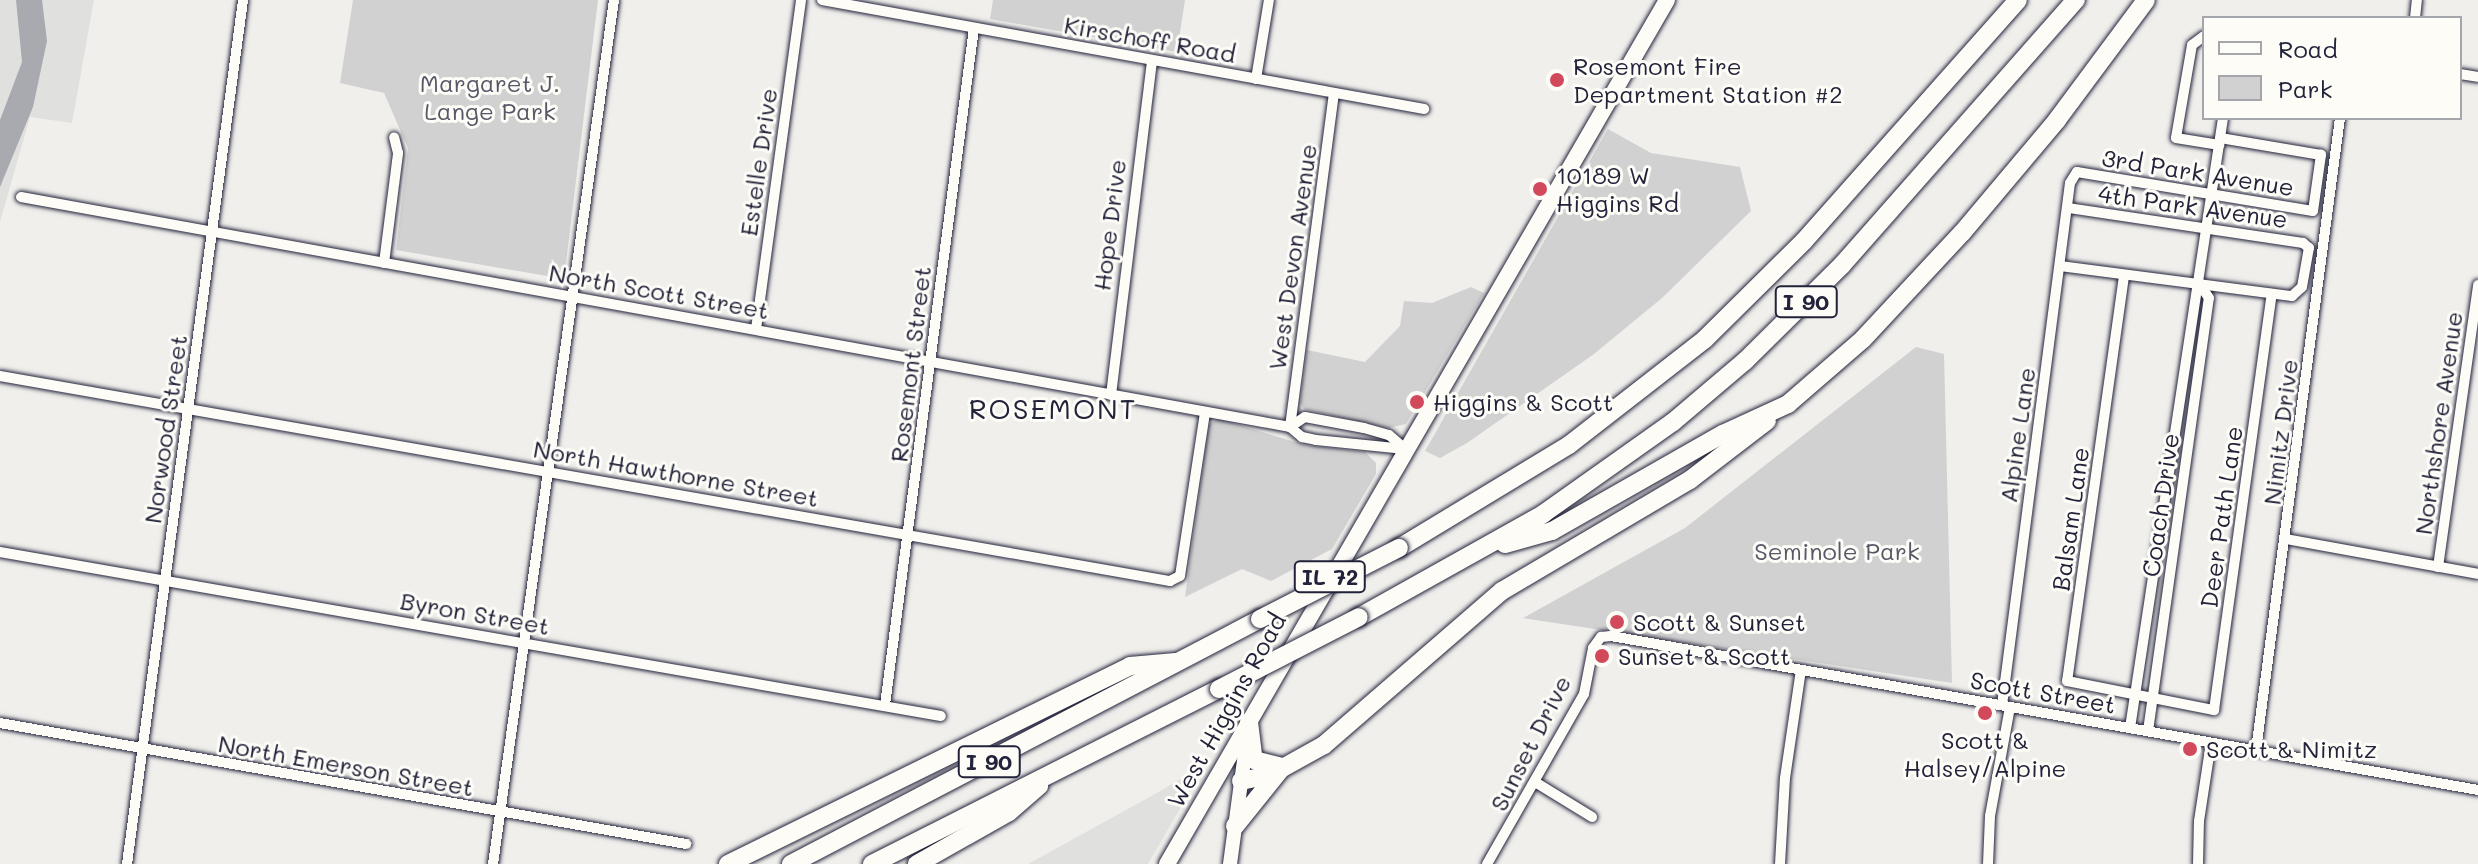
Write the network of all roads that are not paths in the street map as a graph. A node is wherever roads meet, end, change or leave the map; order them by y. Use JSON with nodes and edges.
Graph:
{"nodes":[{"id":1,"x":243,"y":0,"type":"edge"},
{"id":2,"x":614,"y":0,"type":"edge"},
{"id":3,"x":801,"y":0,"type":"edge"},
{"id":4,"x":822,"y":0,"type":"edge"},
{"id":5,"x":1269,"y":0,"type":"edge"},
{"id":6,"x":1667,"y":0,"type":"edge"},
{"id":7,"x":2018,"y":0,"type":"edge"},
{"id":8,"x":2076,"y":0,"type":"edge"},
{"id":9,"x":2146,"y":0,"type":"edge"},
{"id":10,"x":974,"y":28,"type":"junction"},
{"id":11,"x":2202,"y":38,"type":"edge"},
{"id":12,"x":1152,"y":60,"type":"junction"},
{"id":13,"x":1256,"y":79,"type":"junction"},
{"id":14,"x":1334,"y":93,"type":"junction"},
{"id":15,"x":1424,"y":109,"type":"dead end"},
{"id":16,"x":2223,"y":120,"type":"edge"},
{"id":17,"x":2340,"y":120,"type":"edge"},
{"id":18,"x":394,"y":137,"type":"dead end"},
{"id":19,"x":2220,"y":142,"type":"junction"},
{"id":20,"x":2077,"y":172,"type":"joint"},
{"id":21,"x":2212,"y":194,"type":"junction"},
{"id":22,"x":21,"y":197,"type":"dead end"},
{"id":23,"x":2068,"y":208,"type":"junction"},
{"id":24,"x":2207,"y":228,"type":"junction"},
{"id":25,"x":212,"y":233,"type":"junction"},
{"id":26,"x":384,"y":263,"type":"junction"},
{"id":27,"x":2060,"y":266,"type":"junction"},
{"id":28,"x":2124,"y":276,"type":"junction"},
{"id":29,"x":2478,"y":285,"type":"edge"},
{"id":30,"x":2201,"y":286,"type":"junction"},
{"id":31,"x":2272,"y":294,"type":"junction"},
{"id":32,"x":572,"y":296,"type":"junction"},
{"id":33,"x":756,"y":329,"type":"junction"},
{"id":34,"x":931,"y":363,"type":"junction"},
{"id":35,"x":0,"y":376,"type":"edge"},
{"id":36,"x":1111,"y":395,"type":"junction"},
{"id":37,"x":1788,"y":404,"type":"junction"},
{"id":38,"x":189,"y":405,"type":"junction"},
{"id":39,"x":1205,"y":412,"type":"junction"},
{"id":40,"x":1290,"y":427,"type":"junction"},
{"id":41,"x":1405,"y":449,"type":"junction"},
{"id":42,"x":548,"y":470,"type":"junction"},
{"id":43,"x":909,"y":534,"type":"junction"},
{"id":44,"x":2286,"y":539,"type":"junction"},
{"id":45,"x":1487,"y":549,"type":"junction"},
{"id":46,"x":0,"y":552,"type":"edge"},
{"id":47,"x":2438,"y":567,"type":"junction"},
{"id":48,"x":2478,"y":574,"type":"edge"},
{"id":49,"x":166,"y":577,"type":"junction"},
{"id":50,"x":1601,"y":637,"type":"joint"},
{"id":51,"x":524,"y":642,"type":"junction"},
{"id":52,"x":1187,"y":661,"type":"junction"},
{"id":53,"x":1801,"y":670,"type":"junction"},
{"id":54,"x":2134,"y":697,"type":"junction"},
{"id":55,"x":2153,"y":701,"type":"junction"},
{"id":56,"x":885,"y":705,"type":"junction"},
{"id":57,"x":2006,"y":706,"type":"junction"},
{"id":58,"x":941,"y":716,"type":"dead end"},
{"id":59,"x":1249,"y":722,"type":"junction"},
{"id":60,"x":0,"y":723,"type":"edge"},
{"id":61,"x":2130,"y":728,"type":"junction"},
{"id":62,"x":2148,"y":731,"type":"junction"},
{"id":63,"x":2211,"y":743,"type":"junction"},
{"id":64,"x":143,"y":748,"type":"junction"},
{"id":65,"x":2256,"y":750,"type":"junction"},
{"id":66,"x":1283,"y":767,"type":"junction"},
{"id":67,"x":1058,"y":770,"type":"junction"},
{"id":68,"x":1241,"y":781,"type":"junction"},
{"id":69,"x":1215,"y":782,"type":"junction"},
{"id":70,"x":1535,"y":782,"type":"junction"},
{"id":71,"x":2478,"y":790,"type":"edge"},
{"id":72,"x":500,"y":813,"type":"junction"},
{"id":73,"x":1592,"y":817,"type":"dead end"},
{"id":74,"x":1235,"y":826,"type":"junction"},
{"id":75,"x":686,"y":844,"type":"dead end"},
{"id":76,"x":127,"y":864,"type":"edge"},
{"id":77,"x":493,"y":864,"type":"edge"},
{"id":78,"x":728,"y":864,"type":"edge"},
{"id":79,"x":791,"y":864,"type":"edge"},
{"id":80,"x":872,"y":864,"type":"edge"},
{"id":81,"x":917,"y":864,"type":"edge"},
{"id":82,"x":1167,"y":864,"type":"edge"},
{"id":83,"x":1230,"y":864,"type":"edge"},
{"id":84,"x":1487,"y":864,"type":"edge"},
{"id":85,"x":1780,"y":864,"type":"edge"},
{"id":86,"x":1988,"y":864,"type":"edge"},
{"id":87,"x":2198,"y":864,"type":"edge"}],
"edges":[{"from":1,"to":25,"type":"street","name":"Norwood Street"},
{"from":2,"to":32,"type":"street"},
{"from":3,"to":33,"type":"street","name":"Estelle Drive"},
{"from":4,"to":10,"type":"street","name":"Kirschoff Road"},
{"from":5,"to":13,"type":"street"},
{"from":6,"to":41,"type":"main road","name":"West Higgins Road","number":"IL 72"},
{"from":7,"to":52,"type":"highway","number":"I 90","bridge":true},
{"from":8,"to":45,"type":"highway","number":"I 90"},
{"from":9,"to":37,"type":"highway","number":"I 90"},
{"from":10,"to":12,"type":"street","name":"Kirschoff Road"},
{"from":10,"to":34,"type":"street","name":"Rosemont Street"},
{"from":11,"to":19,"type":"street"},
{"from":12,"to":13,"type":"street","name":"Kirschoff Road"},
{"from":12,"to":36,"type":"street","name":"Hope Drive"},
{"from":13,"to":14,"type":"street","name":"Kirschoff Road"},
{"from":14,"to":15,"type":"street","name":"Kirschoff Road"},
{"from":14,"to":40,"type":"street","name":"West Devon Avenue"},
{"from":16,"to":19,"type":"street","name":"Coach Drive"},
{"from":17,"to":44,"type":"street","name":"Nimitz Drive"},
{"from":18,"to":26,"type":"street"},
{"from":19,"to":21,"type":"street","name":"Coach Drive"},
{"from":19,"to":21,"type":"street","name":"3rd Park Avenue"},
{"from":20,"to":21,"type":"street","name":"3rd Park Avenue"},
{"from":20,"to":23,"type":"street","name":"Alpine Lane"},
{"from":21,"to":24,"type":"street","name":"Coach Drive"},
{"from":22,"to":25,"type":"street","name":"North Scott Street"},
{"from":23,"to":24,"type":"street","name":"4th Park Avenue"},
{"from":23,"to":27,"type":"street","name":"Alpine Lane"},
{"from":24,"to":30,"type":"street","name":"Coach Drive"},
{"from":24,"to":31,"type":"street","name":"4th Park Avenue"},
{"from":25,"to":26,"type":"street","name":"North Scott Street"},
{"from":25,"to":38,"type":"street","name":"Norwood Street"},
{"from":26,"to":32,"type":"street","name":"North Scott Street"},
{"from":27,"to":28,"type":"street"},
{"from":27,"to":57,"type":"street","name":"Alpine Lane"},
{"from":28,"to":30,"type":"street"},
{"from":28,"to":54,"type":"street","name":"Balsam Lane"},
{"from":29,"to":47,"type":"street","name":"Northshore Avenue"},
{"from":30,"to":31,"type":"street"},
{"from":30,"to":54,"type":"street","name":"Coach Drive"},
{"from":30,"to":55,"type":"street","name":"Coach Drive"},
{"from":31,"to":55,"type":"street","name":"Deer Path Lane"},
{"from":32,"to":33,"type":"street","name":"North Scott Street"},
{"from":32,"to":42,"type":"street"},
{"from":33,"to":34,"type":"street","name":"North Scott Street"},
{"from":34,"to":36,"type":"street","name":"North Scott Street"},
{"from":34,"to":43,"type":"street","name":"Rosemont Street"},
{"from":35,"to":38,"type":"street","name":"North Hawthorne Street"},
{"from":36,"to":39,"type":"street","name":"North Scott Street"},
{"from":37,"to":45,"type":"highway","number":"I 90"},
{"from":37,"to":66,"type":"highway"},
{"from":38,"to":42,"type":"street","name":"North Hawthorne Street"},
{"from":38,"to":49,"type":"street","name":"Norwood Street"},
{"from":39,"to":40,"type":"street","name":"North Scott Street"},
{"from":39,"to":43,"type":"street","name":"North Hawthorne Street"},
{"from":40,"to":41,"type":"street","name":"North Scott Street"},
{"from":40,"to":41,"type":"street","name":"North Scott Street"},
{"from":41,"to":59,"type":"main road","name":"West Higgins Road","number":"IL 72"},
{"from":42,"to":43,"type":"street","name":"North Hawthorne Street"},
{"from":42,"to":51,"type":"street"},
{"from":43,"to":56,"type":"street","name":"Rosemont Street"},
{"from":44,"to":47,"type":"street"},
{"from":44,"to":65,"type":"street","name":"Nimitz Drive"},
{"from":45,"to":67,"type":"highway","number":"I 90","bridge":true},
{"from":46,"to":49,"type":"street","name":"Byron Street"},
{"from":47,"to":48,"type":"street"},
{"from":49,"to":51,"type":"street","name":"Byron Street"},
{"from":49,"to":64,"type":"street","name":"Norwood Street"},
{"from":50,"to":53,"type":"street","name":"Scott Street"},
{"from":50,"to":70,"type":"street","name":"Sunset Drive"},
{"from":51,"to":56,"type":"street","name":"Byron Street"},
{"from":51,"to":72,"type":"street"},
{"from":52,"to":78,"type":"highway"},
{"from":52,"to":79,"type":"highway","number":"I 90"},
{"from":53,"to":57,"type":"street","name":"Scott Street"},
{"from":53,"to":85,"type":"street"},
{"from":54,"to":55,"type":"street","name":"Balsam Lane"},
{"from":54,"to":61,"type":"street","name":"Coach Drive"},
{"from":55,"to":62,"type":"street","name":"Coach Drive"},
{"from":56,"to":58,"type":"street","name":"Byron Street"},
{"from":57,"to":61,"type":"street","name":"Scott Street"},
{"from":57,"to":86,"type":"street","name":"Alpine Lane"},
{"from":59,"to":66,"type":"highway"},
{"from":59,"to":68,"type":"main road"},
{"from":59,"to":69,"type":"main road","name":"West Higgins Road","number":"IL 72"},
{"from":60,"to":64,"type":"street","name":"North Emerson Street"},
{"from":61,"to":62,"type":"street","name":"Scott Street"},
{"from":62,"to":63,"type":"street","name":"Scott Street"},
{"from":63,"to":65,"type":"street","name":"Scott Street"},
{"from":63,"to":87,"type":"street"},
{"from":64,"to":72,"type":"street","name":"North Emerson Street"},
{"from":64,"to":76,"type":"street","name":"Norwood Street"},
{"from":65,"to":71,"type":"street","name":"Scott Street"},
{"from":66,"to":68,"type":"highway"},
{"from":66,"to":74,"type":"highway"},
{"from":67,"to":80,"type":"highway","number":"I 90"},
{"from":67,"to":81,"type":"highway"},
{"from":68,"to":69,"type":"main road"},
{"from":68,"to":74,"type":"main road"},
{"from":69,"to":82,"type":"main road","name":"West Higgins Road","number":"IL 72"},
{"from":70,"to":73,"type":"street"},
{"from":70,"to":84,"type":"street","name":"Sunset Drive"},
{"from":72,"to":75,"type":"street","name":"North Emerson Street"},
{"from":72,"to":77,"type":"street"},
{"from":74,"to":83,"type":"main road"}]}
